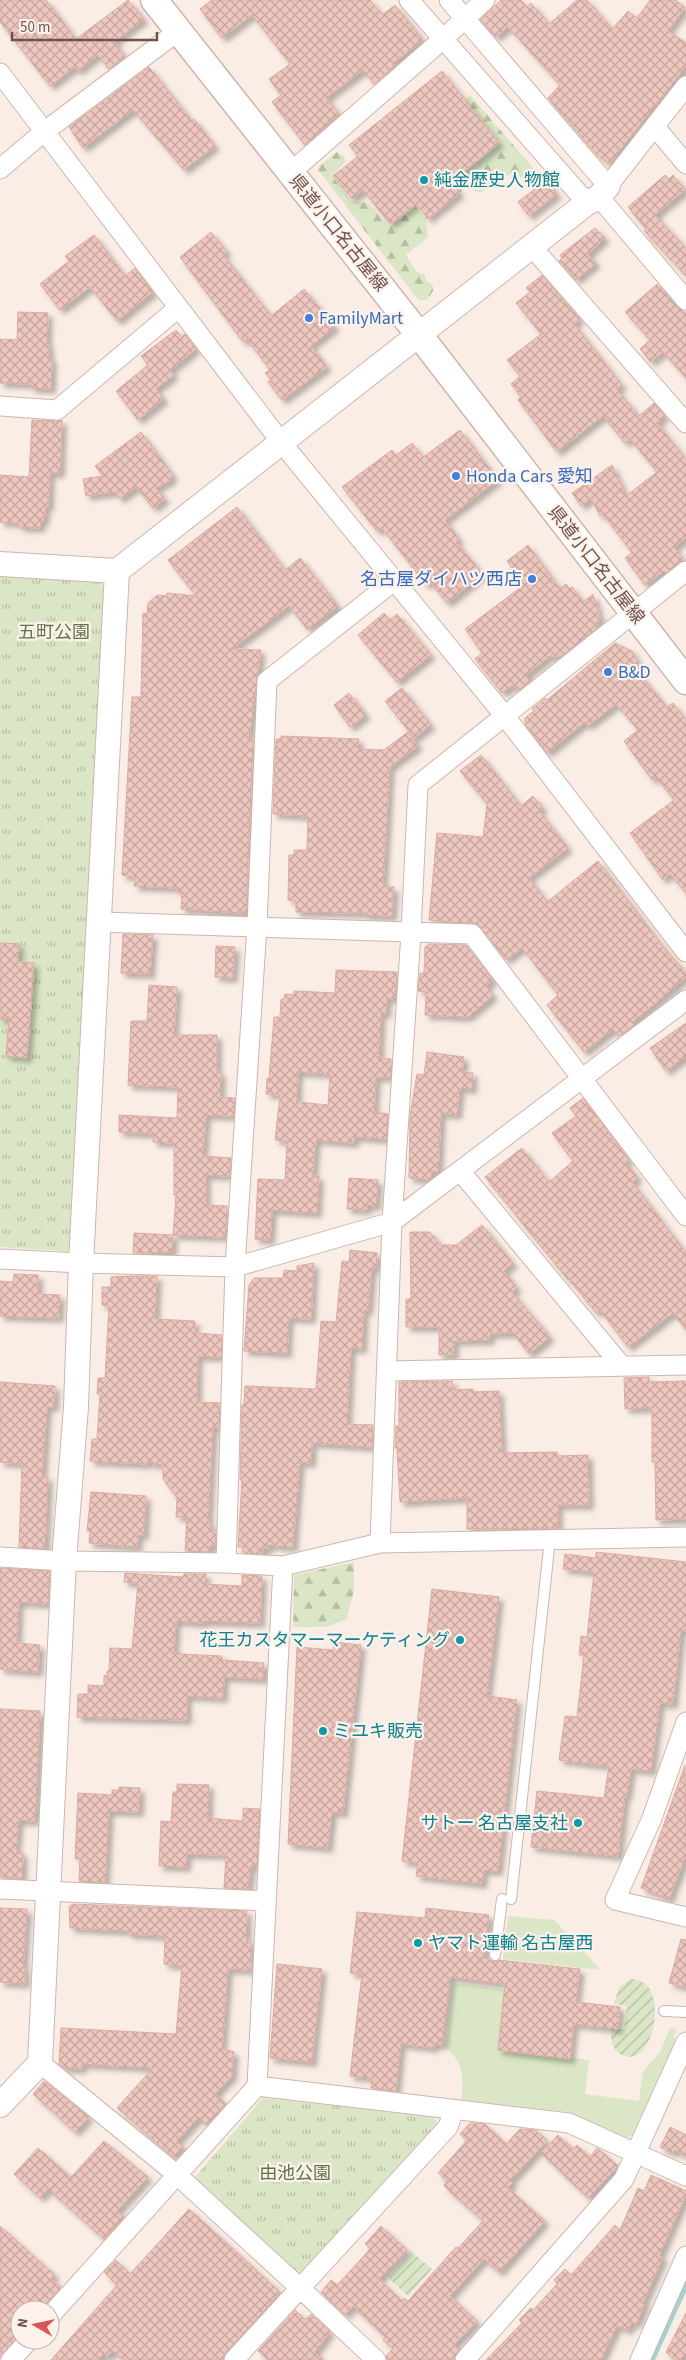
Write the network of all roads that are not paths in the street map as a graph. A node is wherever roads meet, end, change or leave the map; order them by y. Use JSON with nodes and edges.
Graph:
{"nodes":[{"id":1,"x":154,"y":0,"type":"edge"},
{"id":2,"x":409,"y":0,"type":"edge"},
{"id":3,"x":448,"y":0,"type":"edge"},
{"id":4,"x":485,"y":0,"type":"edge"},
{"id":5,"x":465,"y":19,"type":"junction"},
{"id":6,"x":177,"y":32,"type":"junction"},
{"id":7,"x":443,"y":39,"type":"junction"},
{"id":8,"x":0,"y":73,"type":"edge"},
{"id":9,"x":686,"y":86,"type":"edge"},
{"id":10,"x":655,"y":127,"type":"junction"},
{"id":11,"x":45,"y":131,"type":"junction"},
{"id":12,"x":686,"y":164,"type":"edge"},
{"id":13,"x":0,"y":169,"type":"edge"},
{"id":14,"x":290,"y":173,"type":"junction"},
{"id":15,"x":598,"y":196,"type":"junction"},
{"id":16,"x":532,"y":247,"type":"junction"},
{"id":17,"x":686,"y":300,"type":"edge"},
{"id":18,"x":178,"y":308,"type":"junction"},
{"id":19,"x":420,"y":336,"type":"junction"},
{"id":20,"x":0,"y":406,"type":"edge"},
{"id":21,"x":686,"y":422,"type":"edge"},
{"id":22,"x":280,"y":442,"type":"junction"},
{"id":23,"x":0,"y":564,"type":"edge"},
{"id":24,"x":117,"y":571,"type":"junction"},
{"id":25,"x":686,"y":571,"type":"edge"},
{"id":26,"x":395,"y":580,"type":"junction"},
{"id":27,"x":634,"y":614,"type":"junction"},
{"id":28,"x":686,"y":681,"type":"edge"},
{"id":29,"x":504,"y":715,"type":"junction"},
{"id":30,"x":100,"y":922,"type":"junction"},
{"id":31,"x":257,"y":926,"type":"junction"},
{"id":32,"x":411,"y":932,"type":"junction"},
{"id":33,"x":686,"y":952,"type":"edge"},
{"id":34,"x":686,"y":1000,"type":"edge"},
{"id":35,"x":583,"y":1079,"type":"junction"},
{"id":36,"x":461,"y":1172,"type":"junction"},
{"id":37,"x":686,"y":1216,"type":"edge"},
{"id":38,"x":392,"y":1222,"type":"junction"},
{"id":39,"x":0,"y":1259,"type":"edge"},
{"id":40,"x":81,"y":1263,"type":"junction"},
{"id":41,"x":235,"y":1267,"type":"junction"},
{"id":42,"x":621,"y":1365,"type":"junction"},
{"id":43,"x":686,"y":1365,"type":"edge"},
{"id":44,"x":387,"y":1371,"type":"junction"},
{"id":45,"x":686,"y":1537,"type":"edge"},
{"id":46,"x":550,"y":1539,"type":"junction"},
{"id":47,"x":380,"y":1543,"type":"junction"},
{"id":48,"x":0,"y":1557,"type":"edge"},
{"id":49,"x":64,"y":1561,"type":"junction"},
{"id":50,"x":226,"y":1563,"type":"junction"},
{"id":51,"x":283,"y":1566,"type":"junction"},
{"id":52,"x":686,"y":1722,"type":"edge"},
{"id":53,"x":0,"y":1889,"type":"edge"},
{"id":54,"x":48,"y":1892,"type":"junction"},
{"id":55,"x":266,"y":1901,"type":"junction"},
{"id":56,"x":686,"y":1917,"type":"edge"},
{"id":57,"x":495,"y":1956,"type":"dead end"},
{"id":58,"x":664,"y":2012,"type":"dead end"},
{"id":59,"x":686,"y":2012,"type":"edge"},
{"id":60,"x":686,"y":2042,"type":"edge"},
{"id":61,"x":40,"y":2063,"type":"junction"},
{"id":62,"x":257,"y":2086,"type":"junction"},
{"id":63,"x":0,"y":2105,"type":"edge"},
{"id":64,"x":454,"y":2109,"type":"junction"},
{"id":65,"x":636,"y":2153,"type":"junction"},
{"id":66,"x":176,"y":2174,"type":"junction"},
{"id":67,"x":686,"y":2176,"type":"edge"},
{"id":68,"x":686,"y":2256,"type":"edge"},
{"id":69,"x":300,"y":2288,"type":"junction"},
{"id":70,"x":60,"y":2305,"type":"edge"},
{"id":71,"x":20,"y":2350,"type":"edge"},
{"id":72,"x":11,"y":2360,"type":"edge"},
{"id":73,"x":234,"y":2360,"type":"edge"},
{"id":74,"x":376,"y":2360,"type":"edge"},
{"id":75,"x":465,"y":2360,"type":"edge"},
{"id":76,"x":640,"y":2360,"type":"edge"}],
"edges":[{"from":1,"to":6,"type":"main road","name":"県道小口名古屋線"},
{"from":2,"to":7,"type":"street"},
{"from":3,"to":5,"type":"street"},
{"from":4,"to":5,"type":"street"},
{"from":5,"to":7,"type":"street"},
{"from":5,"to":15,"type":"street"},
{"from":6,"to":11,"type":"street"},
{"from":6,"to":14,"type":"main road","name":"県道小口名古屋線"},
{"from":7,"to":14,"type":"street"},
{"from":7,"to":15,"type":"street"},
{"from":8,"to":11,"type":"street"},
{"from":9,"to":10,"type":"street"},
{"from":10,"to":12,"type":"street"},
{"from":10,"to":15,"type":"street"},
{"from":11,"to":13,"type":"street"},
{"from":11,"to":18,"type":"street"},
{"from":14,"to":19,"type":"main road","name":"県道小口名古屋線"},
{"from":15,"to":16,"type":"street"},
{"from":15,"to":17,"type":"street"},
{"from":16,"to":19,"type":"street"},
{"from":16,"to":21,"type":"street"},
{"from":18,"to":20,"type":"street"},
{"from":18,"to":22,"type":"street"},
{"from":19,"to":22,"type":"street"},
{"from":19,"to":27,"type":"main road","name":"県道小口名古屋線"},
{"from":22,"to":24,"type":"street"},
{"from":22,"to":26,"type":"street"},
{"from":23,"to":24,"type":"street"},
{"from":24,"to":30,"type":"street"},
{"from":25,"to":27,"type":"street"},
{"from":26,"to":29,"type":"street"},
{"from":26,"to":31,"type":"street"},
{"from":27,"to":28,"type":"main road","name":"県道小口名古屋線"},
{"from":27,"to":29,"type":"street"},
{"from":29,"to":32,"type":"street"},
{"from":29,"to":33,"type":"street"},
{"from":30,"to":31,"type":"street"},
{"from":30,"to":40,"type":"street"},
{"from":31,"to":32,"type":"street"},
{"from":31,"to":41,"type":"street"},
{"from":32,"to":35,"type":"street"},
{"from":32,"to":38,"type":"street"},
{"from":34,"to":35,"type":"street"},
{"from":35,"to":36,"type":"street"},
{"from":35,"to":37,"type":"street"},
{"from":36,"to":38,"type":"street"},
{"from":36,"to":42,"type":"street"},
{"from":38,"to":41,"type":"street"},
{"from":38,"to":44,"type":"street"},
{"from":39,"to":40,"type":"street"},
{"from":40,"to":41,"type":"street"},
{"from":40,"to":49,"type":"street"},
{"from":41,"to":50,"type":"street"},
{"from":42,"to":43,"type":"street"},
{"from":42,"to":44,"type":"street"},
{"from":44,"to":47,"type":"street"},
{"from":45,"to":46,"type":"street"},
{"from":46,"to":47,"type":"street"},
{"from":46,"to":57,"type":"lane"},
{"from":47,"to":51,"type":"street"},
{"from":48,"to":49,"type":"street"},
{"from":49,"to":50,"type":"street"},
{"from":49,"to":54,"type":"street"},
{"from":50,"to":51,"type":"street"},
{"from":51,"to":55,"type":"street"},
{"from":52,"to":56,"type":"street"},
{"from":53,"to":54,"type":"street"},
{"from":54,"to":55,"type":"street"},
{"from":54,"to":61,"type":"street"},
{"from":55,"to":62,"type":"street"},
{"from":58,"to":59,"type":"lane"},
{"from":60,"to":65,"type":"street"},
{"from":61,"to":63,"type":"street"},
{"from":61,"to":66,"type":"street"},
{"from":62,"to":64,"type":"street"},
{"from":62,"to":66,"type":"street"},
{"from":64,"to":65,"type":"street"},
{"from":64,"to":69,"type":"street"},
{"from":65,"to":67,"type":"street"},
{"from":65,"to":75,"type":"street"},
{"from":66,"to":69,"type":"street"},
{"from":66,"to":70,"type":"street"},
{"from":68,"to":76,"type":"street"},
{"from":69,"to":73,"type":"street"},
{"from":69,"to":74,"type":"street"},
{"from":71,"to":72,"type":"street"}]}
